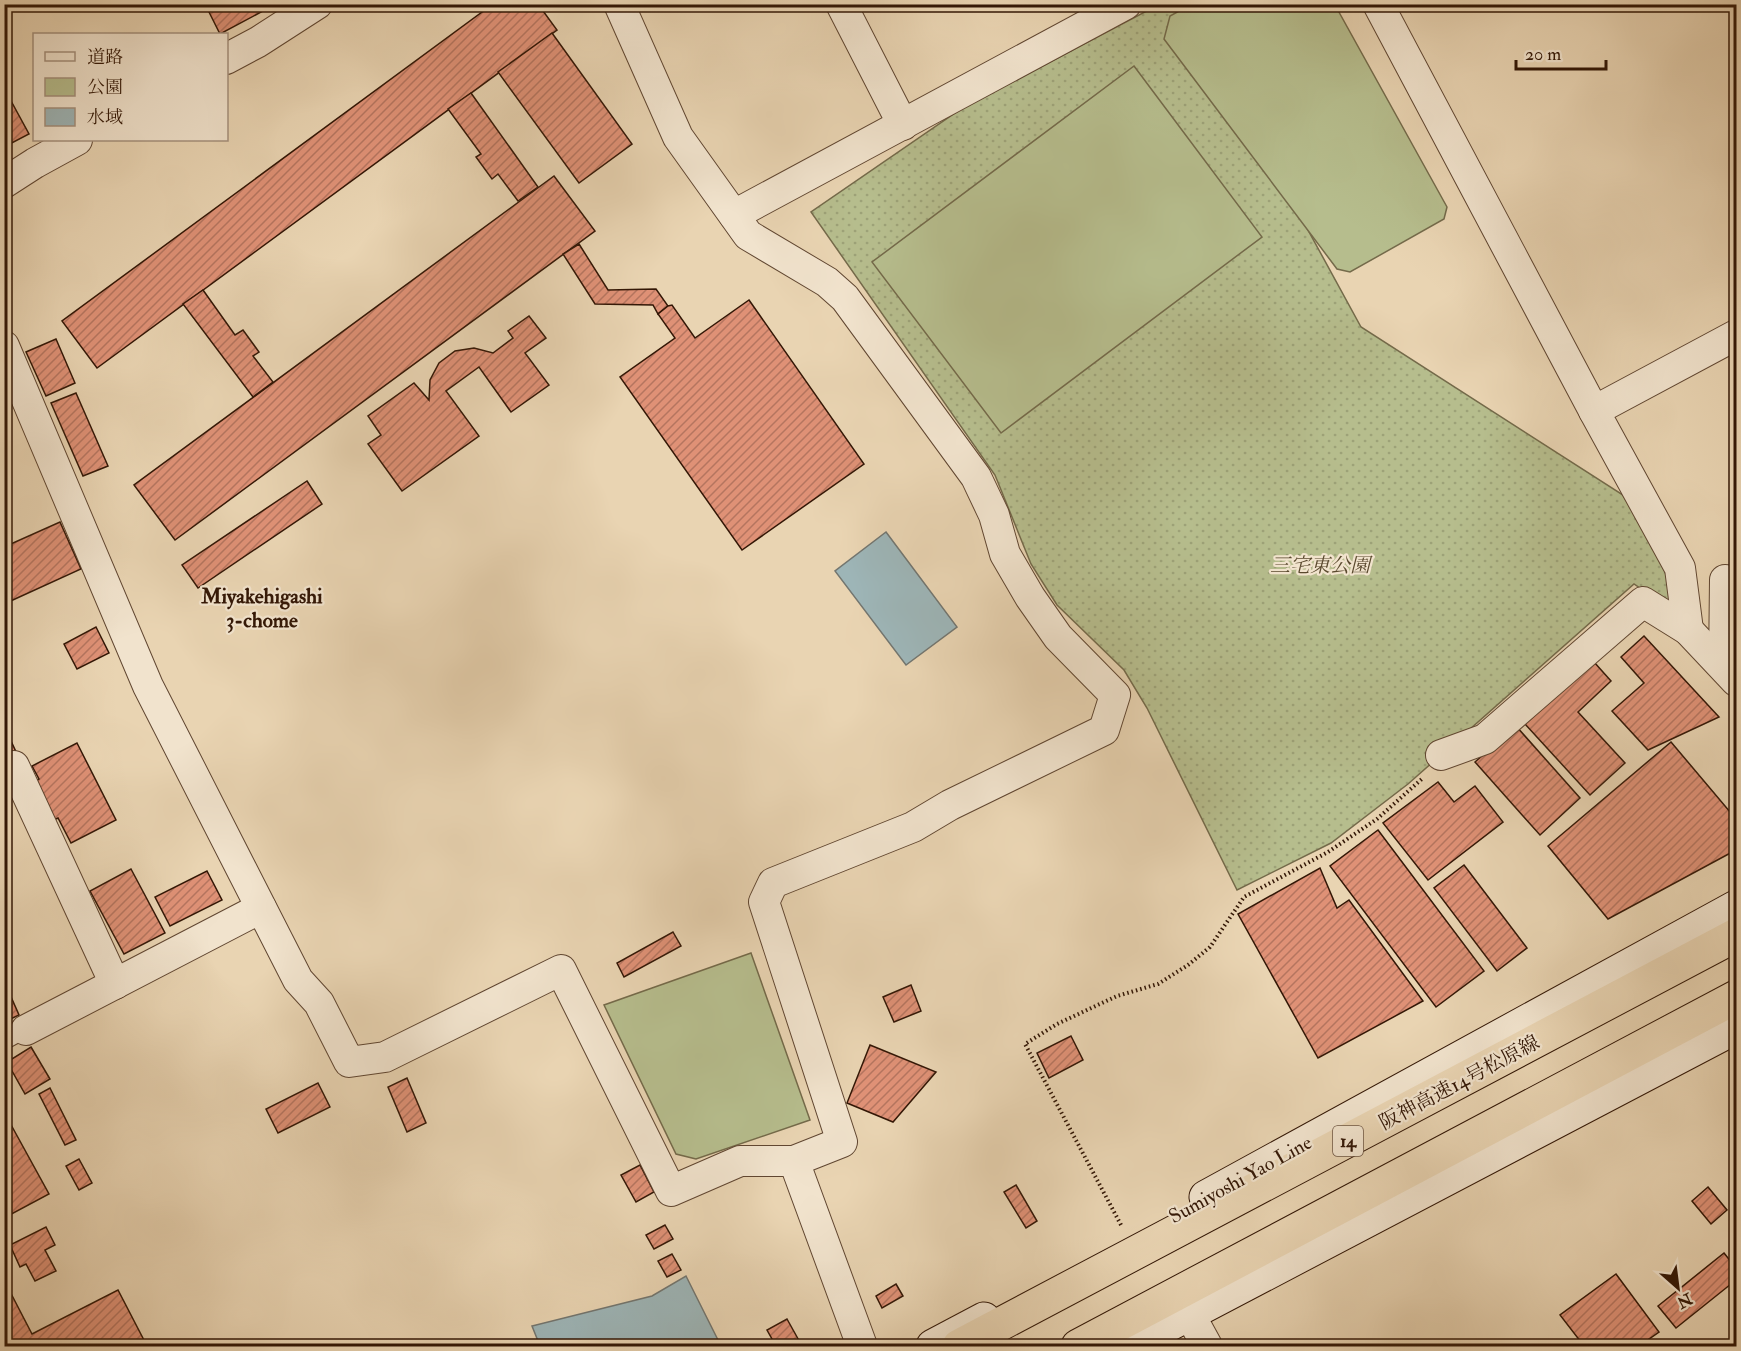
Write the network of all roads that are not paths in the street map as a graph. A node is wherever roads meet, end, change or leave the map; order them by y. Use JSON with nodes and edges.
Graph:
{"nodes":[{"id":1,"x":317,"y":4,"type":"edge"},
{"id":2,"x":619,"y":4,"type":"edge"},
{"id":3,"x":841,"y":4,"type":"edge"},
{"id":4,"x":1126,"y":4,"type":"edge"},
{"id":5,"x":1378,"y":4,"type":"edge"},
{"id":6,"x":228,"y":57,"type":"edge"},
{"id":7,"x":903,"y":124,"type":"junction"},
{"id":8,"x":75,"y":141,"type":"edge"},
{"id":9,"x":4,"y":183,"type":"edge"},
{"id":10,"x":734,"y":216,"type":"junction"},
{"id":11,"x":1737,"y":335,"type":"edge"},
{"id":12,"x":4,"y":346,"type":"edge"},
{"id":13,"x":1594,"y":411,"type":"junction"},
{"id":14,"x":1680,"y":568,"type":"junction"},
{"id":15,"x":1731,"y":579,"type":"edge"},
{"id":16,"x":1688,"y":630,"type":"junction"},
{"id":17,"x":1730,"y":674,"type":"edge"},
{"id":18,"x":1448,"y":752,"type":"road end"},
{"id":19,"x":15,"y":766,"type":"dead end"},
{"id":20,"x":1737,"y":907,"type":"edge"},
{"id":21,"x":261,"y":908,"type":"junction"},
{"id":22,"x":1737,"y":935,"type":"edge"},
{"id":23,"x":115,"y":984,"type":"junction"},
{"id":24,"x":1737,"y":997,"type":"edge"},
{"id":25,"x":1737,"y":1027,"type":"edge"},
{"id":26,"x":16,"y":1036,"type":"edge"},
{"id":27,"x":794,"y":1161,"type":"junction"},
{"id":28,"x":1190,"y":1315,"type":"junction"},
{"id":29,"x":862,"y":1347,"type":"edge"},
{"id":30,"x":933,"y":1347,"type":"edge"},
{"id":31,"x":959,"y":1347,"type":"edge"},
{"id":32,"x":1078,"y":1347,"type":"edge"},
{"id":33,"x":1128,"y":1347,"type":"edge"},
{"id":34,"x":1207,"y":1347,"type":"edge"}],
"edges":[{"from":1,"to":6,"type":"street"},
{"from":2,"to":10,"type":"street"},
{"from":3,"to":7,"type":"street"},
{"from":4,"to":7,"type":"street"},
{"from":5,"to":13,"type":"street"},
{"from":7,"to":10,"type":"street"},
{"from":8,"to":9,"type":"street"},
{"from":10,"to":27,"type":"street"},
{"from":11,"to":13,"type":"street"},
{"from":12,"to":21,"type":"street"},
{"from":13,"to":14,"type":"street"},
{"from":14,"to":15,"type":"street"},
{"from":14,"to":16,"type":"street"},
{"from":15,"to":17,"type":"street"},
{"from":16,"to":17,"type":"street"},
{"from":16,"to":18,"type":"street"},
{"from":19,"to":23,"type":"street"},
{"from":20,"to":30,"type":"main road","name":"Sumiyoshi Yao Line"},
{"from":21,"to":23,"type":"street"},
{"from":21,"to":27,"type":"street"},
{"from":22,"to":31,"type":"highway","name":"阪神高速14号松原線","number":"14"},
{"from":23,"to":26,"type":"street"},
{"from":24,"to":32,"type":"highway"},
{"from":25,"to":28,"type":"main road"},
{"from":27,"to":29,"type":"street"},
{"from":28,"to":33,"type":"main road"},
{"from":28,"to":34,"type":"street"}]}
